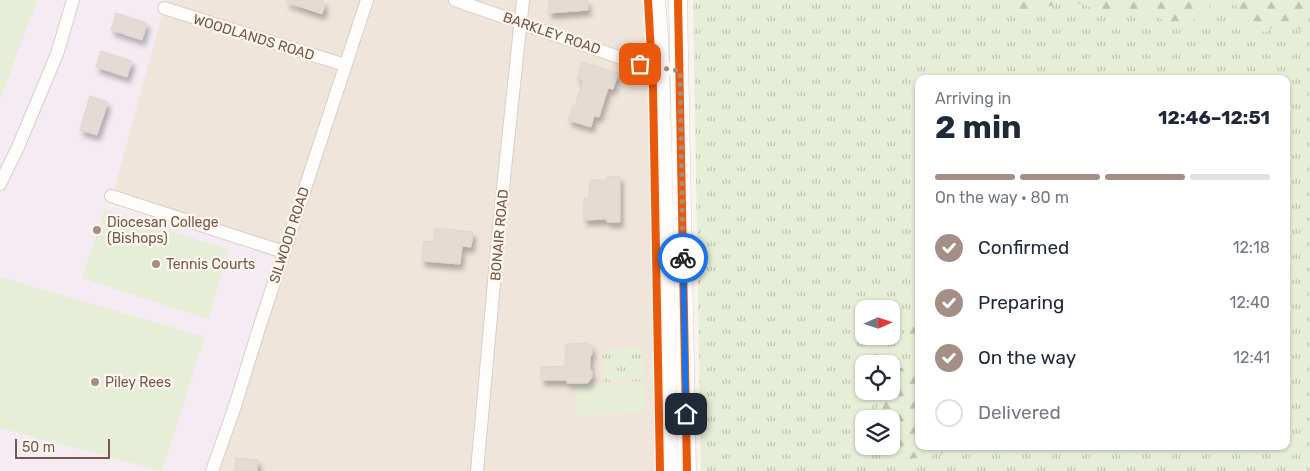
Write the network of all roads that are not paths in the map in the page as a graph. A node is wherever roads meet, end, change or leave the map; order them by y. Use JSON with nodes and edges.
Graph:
{"nodes":[{"id":1,"x":73,"y":0,"type":"edge"},
{"id":2,"x":366,"y":0,"type":"edge"},
{"id":3,"x":455,"y":0,"type":"edge"},
{"id":4,"x":523,"y":0,"type":"edge"},
{"id":5,"x":656,"y":0,"type":"edge"},
{"id":6,"x":678,"y":0,"type":"edge"},
{"id":7,"x":164,"y":8,"type":"dead end"},
{"id":8,"x":521,"y":22,"type":"junction"},
{"id":9,"x":345,"y":65,"type":"junction"},
{"id":10,"x":660,"y":67,"type":"junction"},
{"id":11,"x":680,"y":71,"type":"junction"},
{"id":12,"x":0,"y":184,"type":"edge"},
{"id":13,"x":111,"y":196,"type":"dead end"},
{"id":14,"x":284,"y":252,"type":"junction"},
{"id":15,"x":212,"y":471,"type":"edge"},
{"id":16,"x":477,"y":471,"type":"edge"},
{"id":17,"x":669,"y":471,"type":"edge"},
{"id":18,"x":687,"y":471,"type":"edge"}],
"edges":[{"from":1,"to":12,"type":"street"},
{"from":2,"to":9,"type":"street","name":"SILWOOD ROAD"},
{"from":3,"to":8,"type":"street","name":"BARKLEY ROAD"},
{"from":4,"to":8,"type":"street","name":"BONAIR ROAD"},
{"from":5,"to":10,"type":"main road"},
{"from":6,"to":11,"type":"main road"},
{"from":7,"to":9,"type":"street","name":"WOODLANDS ROAD"},
{"from":8,"to":10,"type":"street","name":"BARKLEY ROAD"},
{"from":8,"to":16,"type":"street","name":"BONAIR ROAD"},
{"from":9,"to":14,"type":"street","name":"SILWOOD ROAD"},
{"from":10,"to":11,"type":"street","name":"BARKLEY ROAD"},
{"from":10,"to":17,"type":"main road"},
{"from":11,"to":18,"type":"main road"},
{"from":13,"to":14,"type":"street"},
{"from":14,"to":15,"type":"street","name":"SILWOOD ROAD"}]}
